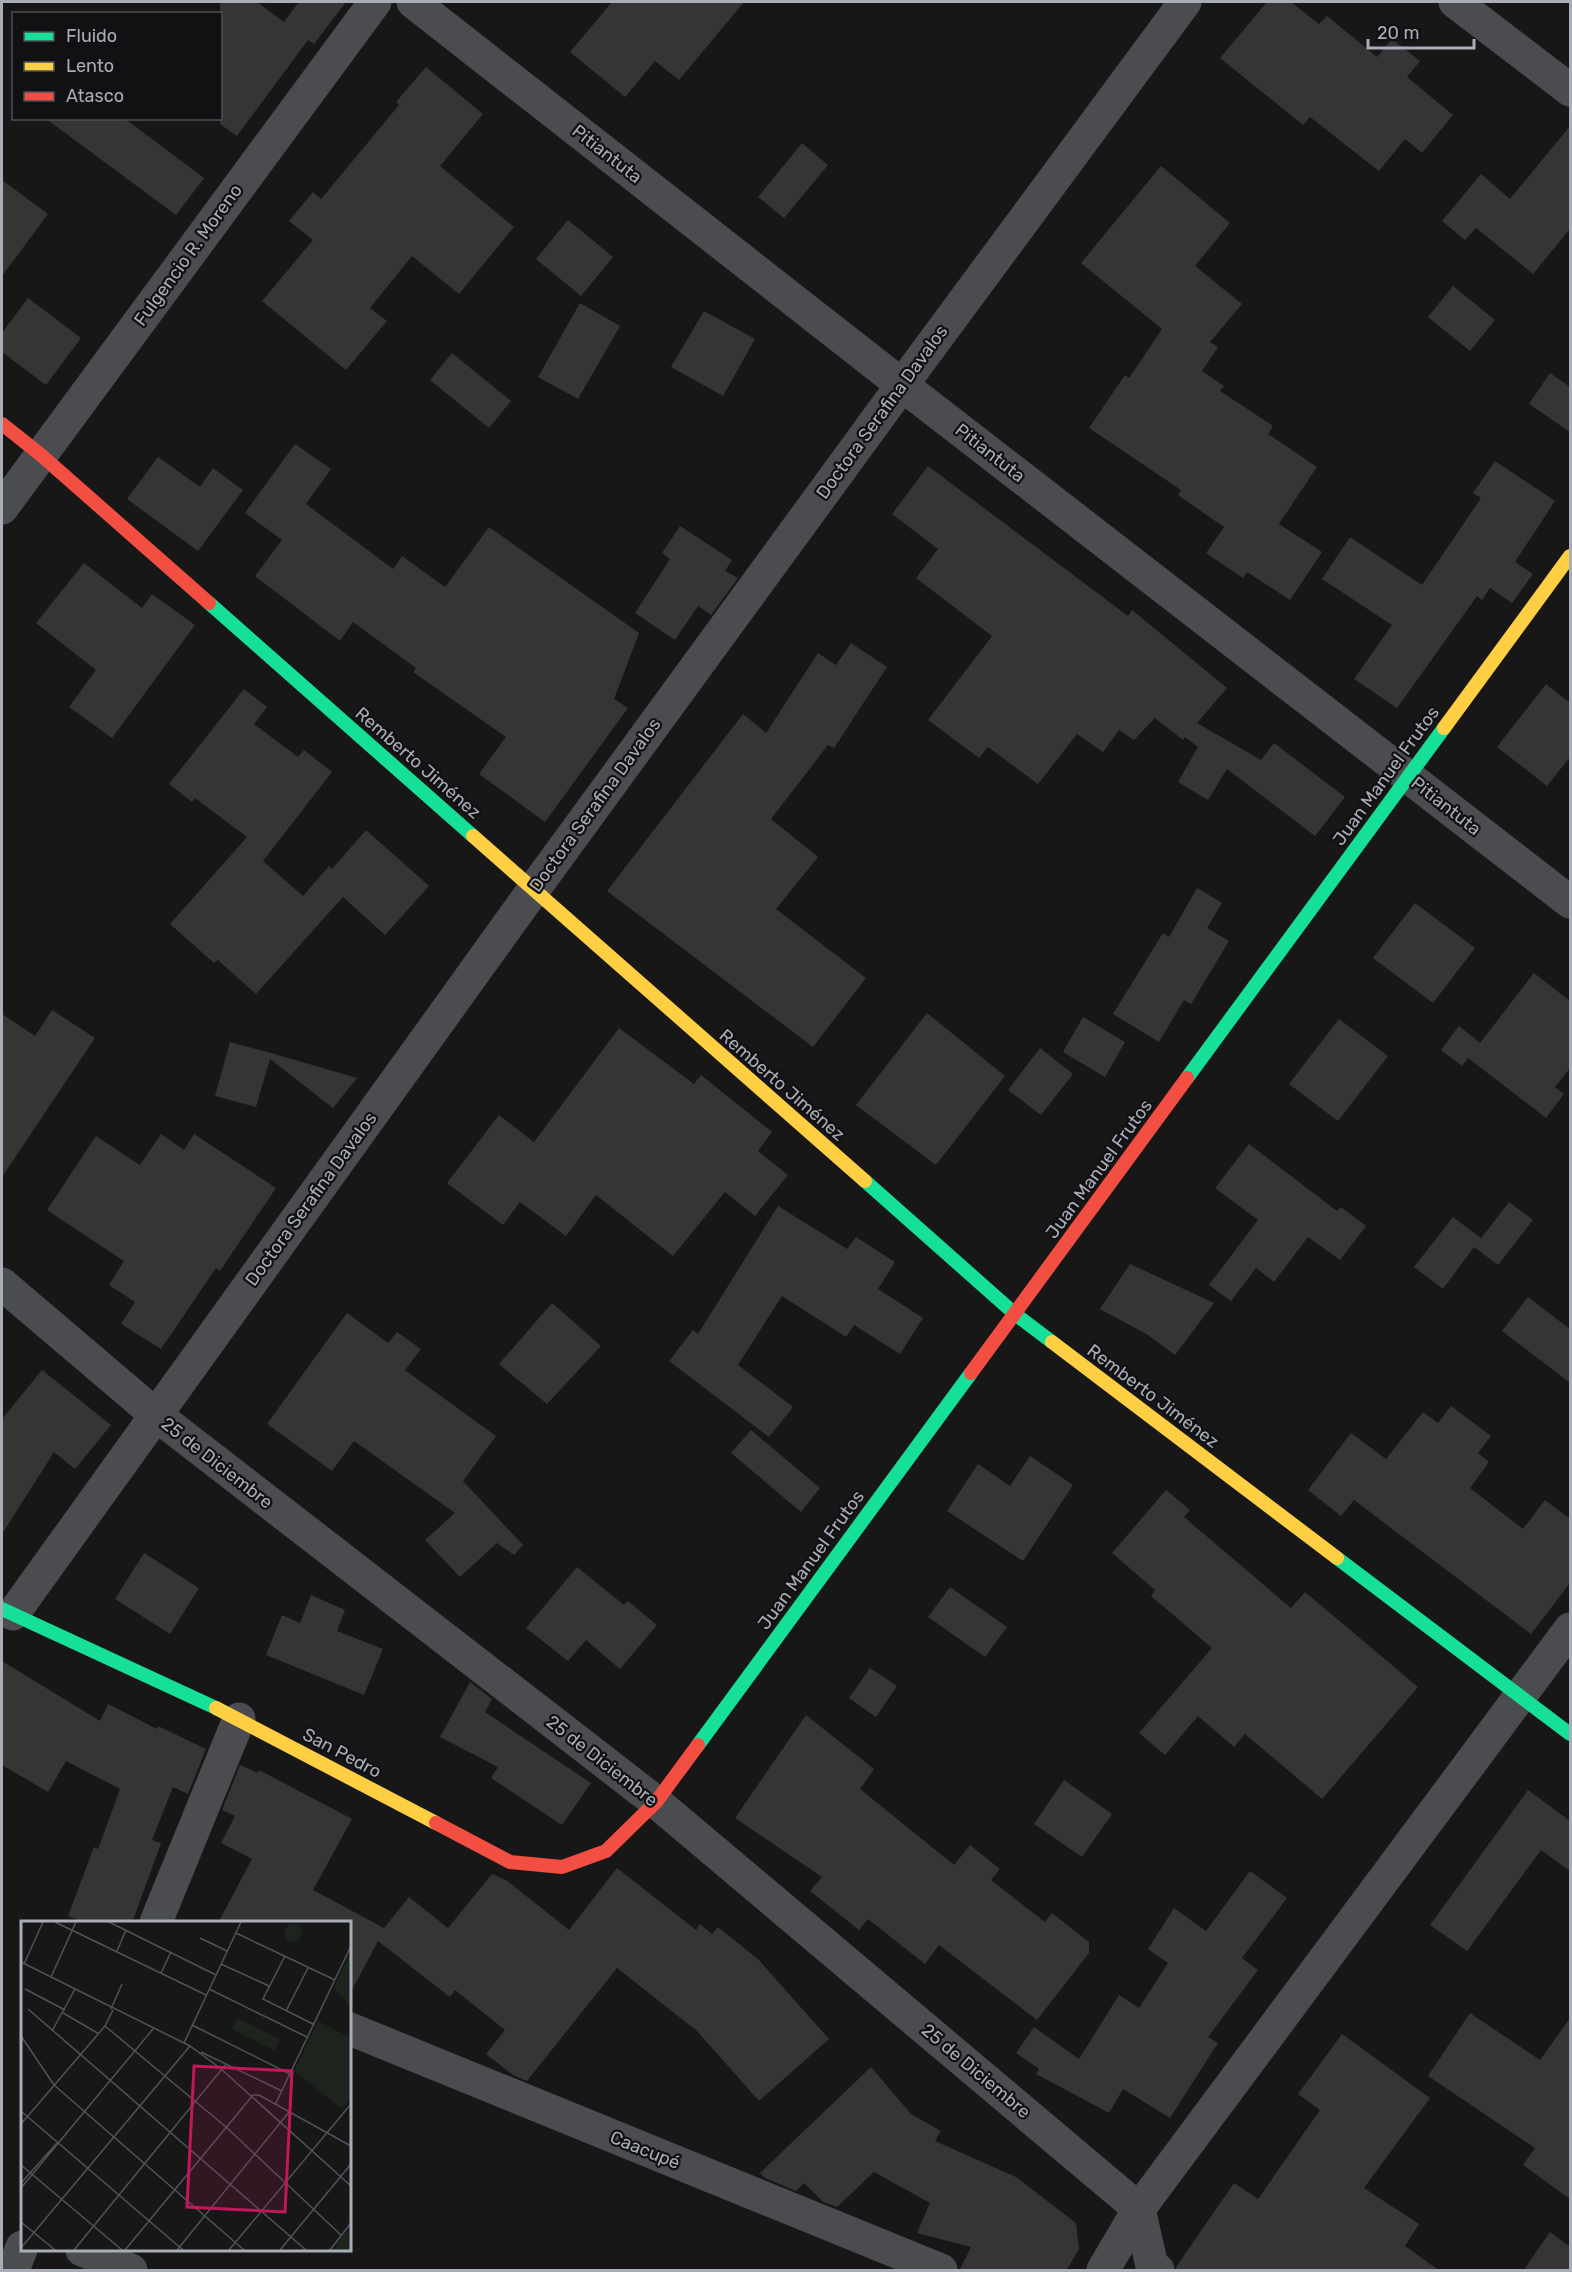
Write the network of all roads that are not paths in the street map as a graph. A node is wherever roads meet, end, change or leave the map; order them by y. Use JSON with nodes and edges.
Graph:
{"nodes":[{"id":1,"x":375,"y":2,"type":"edge"},
{"id":2,"x":413,"y":2,"type":"edge"},
{"id":3,"x":1185,"y":2,"type":"edge"},
{"id":4,"x":1455,"y":2,"type":"edge"},
{"id":5,"x":1570,"y":90,"type":"edge"},
{"id":6,"x":902,"y":385,"type":"junction"},
{"id":7,"x":2,"y":424,"type":"edge"},
{"id":8,"x":41,"y":455,"type":"junction"},
{"id":9,"x":2,"y":508,"type":"edge"},
{"id":10,"x":1570,"y":556,"type":"edge"},
{"id":11,"x":1408,"y":776,"type":"junction"},
{"id":12,"x":534,"y":889,"type":"junction"},
{"id":13,"x":1570,"y":902,"type":"edge"},
{"id":14,"x":2,"y":1284,"type":"edge"},
{"id":15,"x":1015,"y":1314,"type":"junction"},
{"id":16,"x":156,"y":1415,"type":"junction"},
{"id":17,"x":7,"y":1611,"type":"edge"},
{"id":18,"x":1570,"y":1629,"type":"edge"},
{"id":19,"x":1520,"y":1696,"type":"junction"},
{"id":20,"x":239,"y":1719,"type":"junction"},
{"id":21,"x":1570,"y":1734,"type":"edge"},
{"id":22,"x":656,"y":1802,"type":"junction"},
{"id":23,"x":157,"y":1921,"type":"edge"},
{"id":24,"x":351,"y":2029,"type":"edge"},
{"id":25,"x":1140,"y":2209,"type":"junction"},
{"id":26,"x":21,"y":2250,"type":"edge"},
{"id":27,"x":84,"y":2251,"type":"edge"},
{"id":28,"x":13,"y":2271,"type":"edge"},
{"id":29,"x":131,"y":2271,"type":"edge"},
{"id":30,"x":941,"y":2271,"type":"edge"},
{"id":31,"x":1103,"y":2271,"type":"edge"},
{"id":32,"x":1158,"y":2271,"type":"edge"}],
"edges":[{"from":1,"to":8,"type":"street","name":"Fulgencio R. Moreno"},
{"from":2,"to":6,"type":"street","name":"Pitiantuta"},
{"from":3,"to":6,"type":"street","name":"Doctora Serafina Davalos"},
{"from":4,"to":5,"type":"street"},
{"from":6,"to":11,"type":"street","name":"Pitiantuta"},
{"from":6,"to":12,"type":"street","name":"Doctora Serafina Davalos"},
{"from":7,"to":8,"type":"street","name":"Remberto Jiménez"},
{"from":8,"to":9,"type":"street","name":"Fulgencio R. Moreno"},
{"from":8,"to":12,"type":"street","name":"Remberto Jiménez"},
{"from":10,"to":11,"type":"street","name":"Juan Manuel Frutos"},
{"from":11,"to":13,"type":"street","name":"Pitiantuta"},
{"from":11,"to":15,"type":"street","name":"Juan Manuel Frutos"},
{"from":12,"to":15,"type":"street","name":"Remberto Jiménez"},
{"from":12,"to":16,"type":"street","name":"Doctora Serafina Davalos"},
{"from":14,"to":16,"type":"street","name":"25 de Diciembre"},
{"from":15,"to":19,"type":"street","name":"Remberto Jiménez"},
{"from":15,"to":22,"type":"street","name":"Juan Manuel Frutos"},
{"from":16,"to":17,"type":"street","name":"Doctora Serafina Davalos"},
{"from":16,"to":22,"type":"street","name":"25 de Diciembre"},
{"from":17,"to":20,"type":"street","name":"San Pedro"},
{"from":18,"to":19,"type":"street"},
{"from":19,"to":21,"type":"street","name":"Remberto Jiménez"},
{"from":19,"to":25,"type":"street"},
{"from":20,"to":22,"type":"street","name":"San Pedro"},
{"from":20,"to":23,"type":"street"},
{"from":22,"to":25,"type":"street","name":"25 de Diciembre"},
{"from":24,"to":30,"type":"street","name":"Caacupé"},
{"from":25,"to":31,"type":"street"},
{"from":25,"to":32,"type":"street"},
{"from":26,"to":28,"type":"street"},
{"from":27,"to":29,"type":"street"}]}
